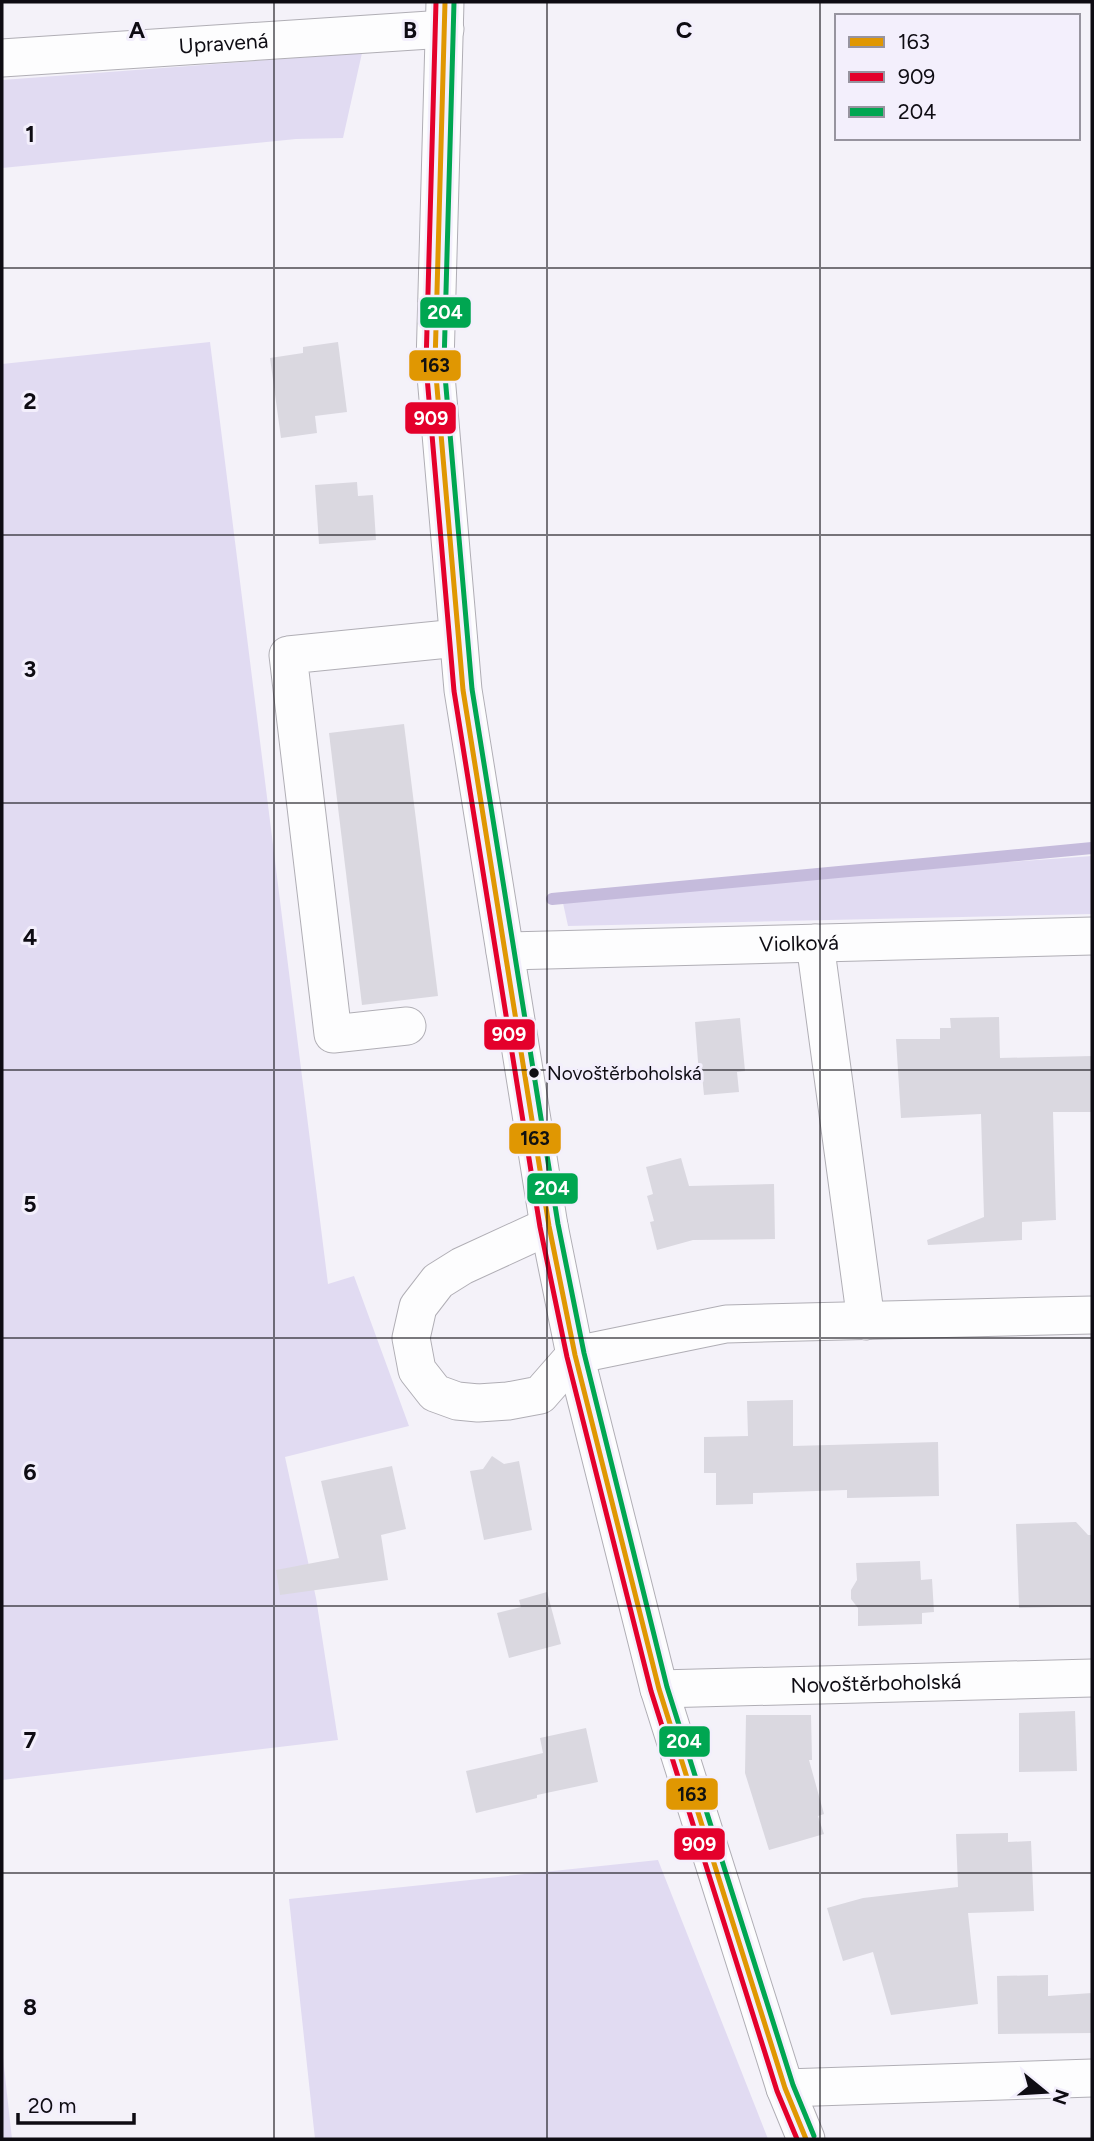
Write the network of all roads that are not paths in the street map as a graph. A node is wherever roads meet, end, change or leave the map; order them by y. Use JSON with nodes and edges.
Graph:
{"nodes":[{"id":1,"x":445,"y":15,"type":"edge"},
{"id":2,"x":2,"y":58,"type":"edge"},
{"id":3,"x":458,"y":638,"type":"junction"},
{"id":4,"x":1092,"y":936,"type":"edge"},
{"id":5,"x":815,"y":943,"type":"junction"},
{"id":6,"x":505,"y":951,"type":"junction"},
{"id":7,"x":407,"y":1026,"type":"dead end"},
{"id":8,"x":549,"y":1227,"type":"junction"},
{"id":9,"x":1092,"y":1315,"type":"edge"},
{"id":10,"x":866,"y":1321,"type":"junction"},
{"id":11,"x":575,"y":1355,"type":"junction"},
{"id":12,"x":1092,"y":1678,"type":"edge"},
{"id":13,"x":659,"y":1689,"type":"junction"},
{"id":14,"x":1092,"y":2078,"type":"edge"},
{"id":15,"x":785,"y":2088,"type":"junction"},
{"id":16,"x":806,"y":2139,"type":"edge"}],
"edges":[{"from":1,"to":2,"type":"street","name":"Upravená"},
{"from":1,"to":3,"type":"street"},
{"from":3,"to":6,"type":"street"},
{"from":3,"to":7,"type":"street"},
{"from":4,"to":5,"type":"street","name":"Violková"},
{"from":5,"to":6,"type":"street","name":"Violková"},
{"from":5,"to":10,"type":"street"},
{"from":6,"to":8,"type":"street"},
{"from":8,"to":11,"type":"street"},
{"from":8,"to":11,"type":"street"},
{"from":9,"to":10,"type":"street"},
{"from":10,"to":11,"type":"street"},
{"from":11,"to":13,"type":"street"},
{"from":12,"to":13,"type":"street","name":"Novoštěrboholská"},
{"from":13,"to":15,"type":"street"},
{"from":14,"to":15,"type":"street"},
{"from":15,"to":16,"type":"street"}]}
